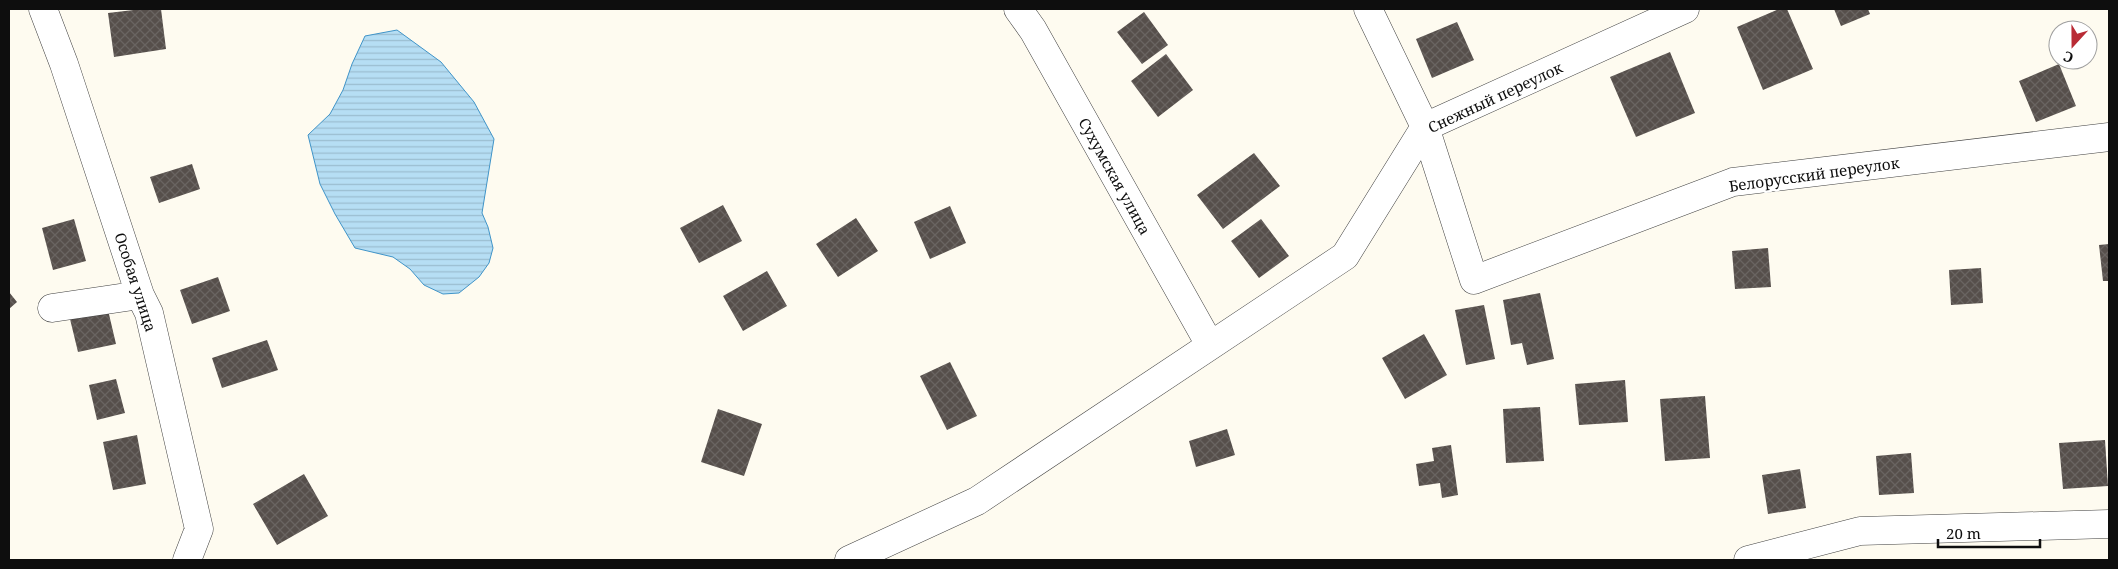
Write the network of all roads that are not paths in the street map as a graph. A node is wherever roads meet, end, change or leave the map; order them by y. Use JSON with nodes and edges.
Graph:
{"nodes":[{"id":1,"x":43,"y":9,"type":"edge"},
{"id":2,"x":1018,"y":9,"type":"edge"},
{"id":3,"x":1368,"y":9,"type":"edge"},
{"id":4,"x":1685,"y":9,"type":"edge"},
{"id":5,"x":1425,"y":127,"type":"junction"},
{"id":6,"x":2109,"y":137,"type":"edge"},
{"id":7,"x":140,"y":295,"type":"junction"},
{"id":8,"x":52,"y":308,"type":"dead end"},
{"id":9,"x":1210,"y":346,"type":"junction"},
{"id":10,"x":2109,"y":524,"type":"edge"},
{"id":11,"x":187,"y":560,"type":"edge"},
{"id":12,"x":849,"y":560,"type":"edge"},
{"id":13,"x":1748,"y":560,"type":"edge"}],
"edges":[{"from":1,"to":7,"type":"street","name":"Особая улица"},
{"from":2,"to":9,"type":"street","name":"Сухумская улица"},
{"from":3,"to":5,"type":"street"},
{"from":4,"to":5,"type":"street","name":"Снежный переулок"},
{"from":5,"to":6,"type":"street","name":"Белорусский переулок"},
{"from":5,"to":9,"type":"street","name":"Снежный переулок"},
{"from":7,"to":8,"type":"street"},
{"from":7,"to":11,"type":"street","name":"Особая улица"},
{"from":9,"to":12,"type":"street","name":"Снежный переулок"},
{"from":10,"to":13,"type":"street"}]}
